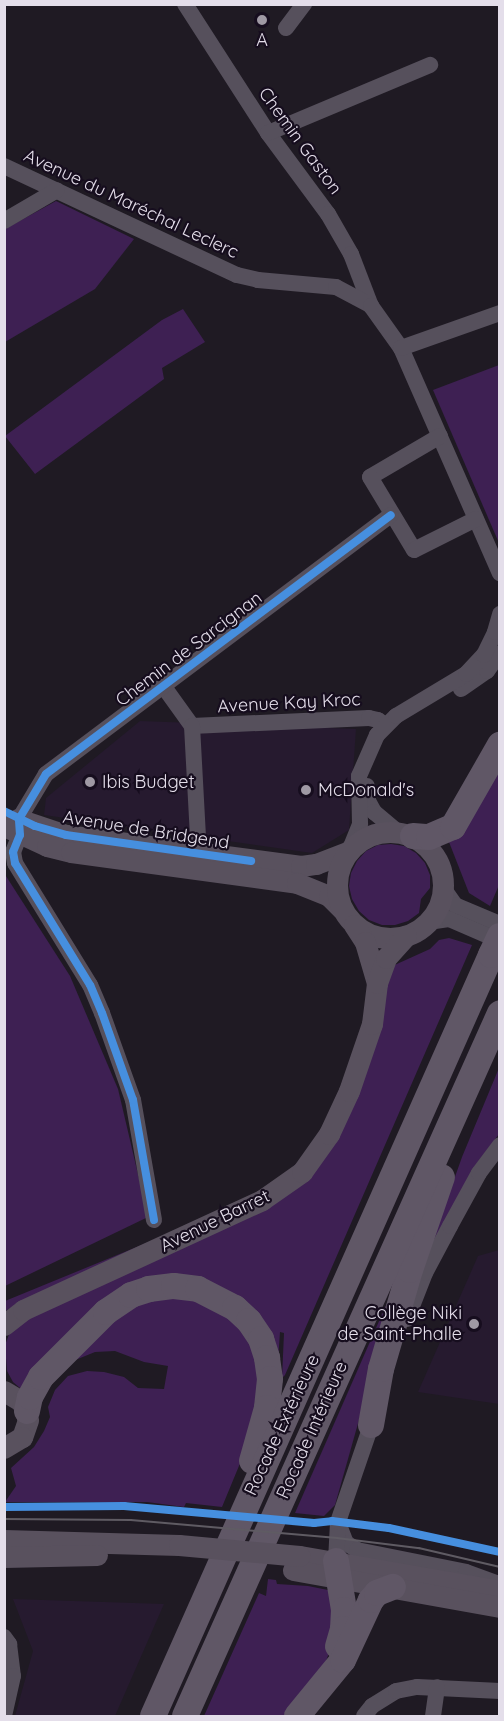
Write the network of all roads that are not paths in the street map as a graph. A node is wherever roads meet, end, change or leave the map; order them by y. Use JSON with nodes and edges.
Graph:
{"nodes":[{"id":1,"x":185,"y":4,"type":"edge"},
{"id":2,"x":304,"y":4,"type":"edge"},
{"id":3,"x":286,"y":28,"type":"dead end"},
{"id":4,"x":430,"y":65,"type":"dead end"},
{"id":5,"x":268,"y":133,"type":"junction"},
{"id":6,"x":4,"y":166,"type":"edge"},
{"id":7,"x":57,"y":190,"type":"junction"},
{"id":8,"x":4,"y":221,"type":"edge"},
{"id":9,"x":371,"y":306,"type":"junction"},
{"id":10,"x":500,"y":313,"type":"edge"},
{"id":11,"x":401,"y":348,"type":"junction"},
{"id":12,"x":440,"y":436,"type":"junction"},
{"id":13,"x":391,"y":515,"type":"junction"},
{"id":14,"x":476,"y":519,"type":"junction"},
{"id":15,"x":500,"y":573,"type":"edge"},
{"id":16,"x":500,"y":614,"type":"edge"},
{"id":17,"x":500,"y":654,"type":"edge"},
{"id":18,"x":164,"y":687,"type":"junction"},
{"id":19,"x":385,"y":725,"type":"junction"},
{"id":20,"x":192,"y":726,"type":"junction"},
{"id":21,"x":500,"y":745,"type":"edge"},
{"id":22,"x":12,"y":823,"type":"edge"},
{"id":23,"x":406,"y":834,"type":"junction"},
{"id":24,"x":349,"y":851,"type":"junction"},
{"id":25,"x":199,"y":854,"type":"junction"},
{"id":26,"x":443,"y":881,"type":"junction"},
{"id":27,"x":348,"y":917,"type":"junction"},
{"id":28,"x":428,"y":922,"type":"junction"},
{"id":29,"x":500,"y":924,"type":"edge"},
{"id":30,"x":405,"y":936,"type":"junction"},
{"id":31,"x":497,"y":944,"type":"edge"},
{"id":32,"x":377,"y":983,"type":"junction"},
{"id":33,"x":500,"y":1013,"type":"edge"},
{"id":34,"x":500,"y":1030,"type":"edge"},
{"id":35,"x":500,"y":1145,"type":"edge"},
{"id":36,"x":154,"y":1220,"type":"dead end"},
{"id":37,"x":4,"y":1325,"type":"edge"},
{"id":38,"x":13,"y":1395,"type":"edge"},
{"id":39,"x":371,"y":1425,"type":"junction"},
{"id":40,"x":10,"y":1446,"type":"edge"},
{"id":41,"x":4,"y":1462,"type":"edge"},
{"id":42,"x":338,"y":1522,"type":"junction"},
{"id":43,"x":237,"y":1525,"type":"junction"},
{"id":44,"x":4,"y":1540,"type":"edge"},
{"id":45,"x":176,"y":1552,"type":"junction"},
{"id":46,"x":4,"y":1557,"type":"edge"},
{"id":47,"x":337,"y":1570,"type":"junction"},
{"id":48,"x":500,"y":1584,"type":"edge"},
{"id":49,"x":393,"y":1587,"type":"junction"},
{"id":50,"x":500,"y":1591,"type":"edge"},
{"id":51,"x":500,"y":1607,"type":"edge"},
{"id":52,"x":4,"y":1637,"type":"edge"},
{"id":53,"x":437,"y":1687,"type":"junction"},
{"id":54,"x":317,"y":1690,"type":"junction"},
{"id":55,"x":500,"y":1691,"type":"edge"},
{"id":56,"x":4,"y":1716,"type":"edge"},
{"id":57,"x":153,"y":1716,"type":"edge"},
{"id":58,"x":185,"y":1716,"type":"edge"},
{"id":59,"x":297,"y":1716,"type":"edge"},
{"id":60,"x":364,"y":1716,"type":"edge"},
{"id":61,"x":433,"y":1716,"type":"edge"}],
"edges":[{"from":1,"to":5,"type":"street","name":"Chemin Gaston"},
{"from":2,"to":3,"type":"street"},
{"from":4,"to":5,"type":"street"},
{"from":5,"to":9,"type":"street","name":"Chemin Gaston"},
{"from":6,"to":7,"type":"street","name":"Avenue du Maréchal Leclerc"},
{"from":7,"to":8,"type":"street"},
{"from":7,"to":9,"type":"street","name":"Avenue du Maréchal Leclerc"},
{"from":9,"to":11,"type":"street","name":"Avenue du Maréchal Leclerc"},
{"from":10,"to":11,"type":"street"},
{"from":11,"to":12,"type":"street","name":"Avenue du Maréchal Leclerc"},
{"from":12,"to":13,"type":"street"},
{"from":12,"to":14,"type":"street","name":"Avenue du Maréchal Leclerc"},
{"from":13,"to":14,"type":"street"},
{"from":13,"to":18,"type":"street","name":"Chemin de Sarcignan"},
{"from":14,"to":15,"type":"street","name":"Avenue du Maréchal Leclerc"},
{"from":16,"to":19,"type":"street"},
{"from":17,"to":23,"type":"street"},
{"from":18,"to":20,"type":"street"},
{"from":18,"to":22,"type":"street","name":"Chemin de Sarcignan"},
{"from":19,"to":20,"type":"street","name":"Avenue Kay Kroc"},
{"from":19,"to":24,"type":"street"},
{"from":20,"to":25,"type":"street"},
{"from":21,"to":23,"type":"highway"},
{"from":22,"to":25,"type":"main road","name":"Avenue de Bridgend"},
{"from":22,"to":27,"type":"main road","name":"Avenue de Bridgend"},
{"from":22,"to":36,"type":"street"},
{"from":23,"to":24,"type":"main road"},
{"from":23,"to":26,"type":"main road"},
{"from":24,"to":25,"type":"main road","name":"Avenue de Bridgend"},
{"from":24,"to":27,"type":"main road"},
{"from":26,"to":28,"type":"main road"},
{"from":26,"to":29,"type":"street"},
{"from":27,"to":30,"type":"main road"},
{"from":27,"to":32,"type":"main road","name":"Avenue Barret"},
{"from":28,"to":30,"type":"main road"},
{"from":28,"to":31,"type":"street"},
{"from":30,"to":32,"type":"main road","name":"Avenue Barret"},
{"from":31,"to":43,"type":"highway","name":"Rocade Extérieure"},
{"from":32,"to":37,"type":"main road","name":"Avenue Barret"},
{"from":33,"to":58,"type":"highway","name":"Rocade Intérieure"},
{"from":34,"to":39,"type":"highway"},
{"from":35,"to":39,"type":"street"},
{"from":38,"to":40,"type":"main road"},
{"from":38,"to":43,"type":"highway"},
{"from":39,"to":42,"type":"street"},
{"from":40,"to":41,"type":"main road"},
{"from":42,"to":47,"type":"street"},
{"from":42,"to":48,"type":"street"},
{"from":43,"to":57,"type":"highway","name":"Rocade Extérieure"},
{"from":44,"to":45,"type":"main road"},
{"from":45,"to":46,"type":"main road"},
{"from":45,"to":47,"type":"main road"},
{"from":47,"to":49,"type":"main road"},
{"from":47,"to":50,"type":"main road"},
{"from":47,"to":54,"type":"highway"},
{"from":49,"to":51,"type":"main road"},
{"from":49,"to":54,"type":"highway"},
{"from":52,"to":56,"type":"street"},
{"from":53,"to":55,"type":"street"},
{"from":53,"to":60,"type":"street"},
{"from":53,"to":61,"type":"street"},
{"from":54,"to":59,"type":"highway"}]}
